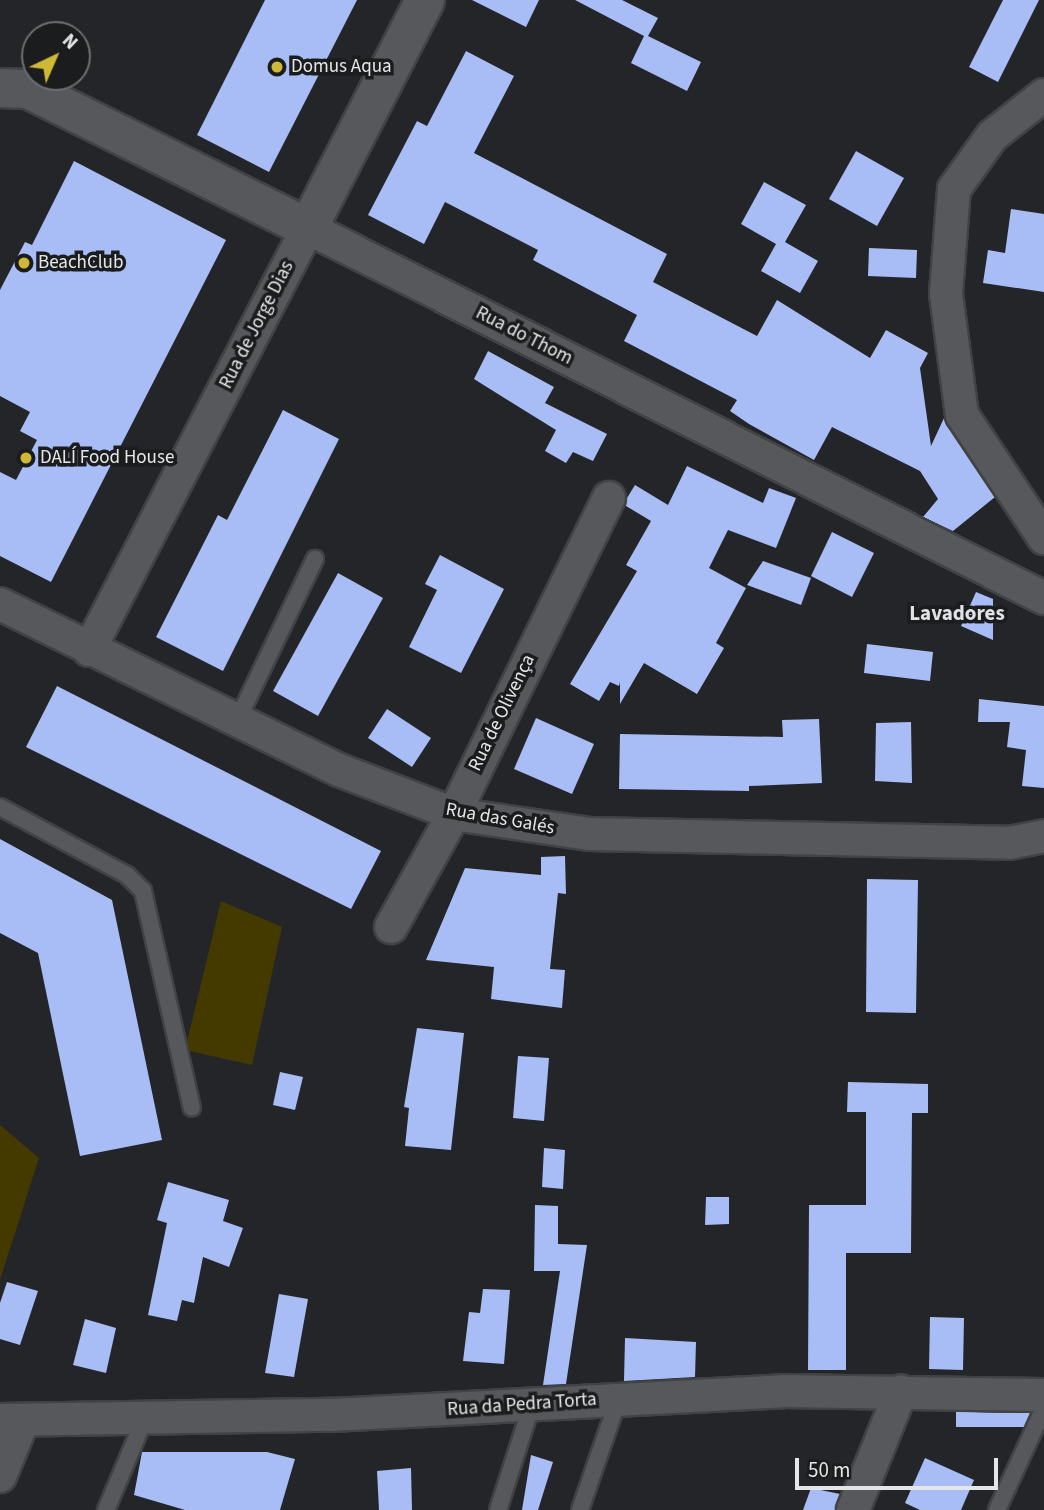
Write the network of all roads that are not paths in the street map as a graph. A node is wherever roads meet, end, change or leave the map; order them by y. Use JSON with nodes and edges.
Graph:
{"nodes":[{"id":1,"x":425,"y":0,"type":"edge"},
{"id":2,"x":0,"y":88,"type":"edge"},
{"id":3,"x":1044,"y":95,"type":"edge"},
{"id":4,"x":308,"y":228,"type":"junction"},
{"id":5,"x":609,"y":498,"type":"dead end"},
{"id":6,"x":1044,"y":538,"type":"edge"},
{"id":7,"x":315,"y":559,"type":"dead end"},
{"id":8,"x":1044,"y":598,"type":"edge"},
{"id":9,"x":0,"y":604,"type":"edge"},
{"id":10,"x":89,"y":650,"type":"junction"},
{"id":11,"x":237,"y":721,"type":"junction"},
{"id":12,"x":0,"y":807,"type":"edge"},
{"id":13,"x":454,"y":814,"type":"junction"},
{"id":14,"x":1044,"y":836,"type":"edge"},
{"id":15,"x":391,"y":927,"type":"dead end"},
{"id":16,"x":192,"y":1108,"type":"dead end"},
{"id":17,"x":901,"y":1391,"type":"junction"},
{"id":18,"x":1044,"y":1395,"type":"edge"},
{"id":19,"x":618,"y":1400,"type":"junction"},
{"id":20,"x":531,"y":1407,"type":"junction"},
{"id":21,"x":1044,"y":1408,"type":"edge"},
{"id":22,"x":144,"y":1420,"type":"junction"},
{"id":23,"x":11,"y":1422,"type":"edge"},
{"id":24,"x":0,"y":1476,"type":"edge"},
{"id":25,"x":106,"y":1510,"type":"edge"},
{"id":26,"x":498,"y":1510,"type":"edge"},
{"id":27,"x":580,"y":1510,"type":"edge"},
{"id":28,"x":853,"y":1510,"type":"edge"},
{"id":29,"x":998,"y":1510,"type":"edge"}],
"edges":[{"from":1,"to":4,"type":"main road","name":"Rua de Jorge Dias"},
{"from":2,"to":4,"type":"main road","name":"Rua do Thom"},
{"from":3,"to":6,"type":"street"},
{"from":4,"to":8,"type":"street","name":"Rua do Thom"},
{"from":4,"to":10,"type":"street","name":"Rua de Jorge Dias"},
{"from":5,"to":13,"type":"street","name":"Rua de Olivença"},
{"from":7,"to":11,"type":"lane"},
{"from":9,"to":10,"type":"street","name":"Rua das Galés"},
{"from":10,"to":11,"type":"street","name":"Rua das Galés"},
{"from":11,"to":13,"type":"street","name":"Rua das Galés"},
{"from":12,"to":16,"type":"lane"},
{"from":13,"to":14,"type":"street","name":"Rua das Galés"},
{"from":13,"to":15,"type":"street","name":"Rua de Olivença"},
{"from":17,"to":18,"type":"street","name":"Rua da Pedra Torta"},
{"from":17,"to":19,"type":"street","name":"Rua da Pedra Torta"},
{"from":17,"to":28,"type":"street"},
{"from":19,"to":20,"type":"street","name":"Rua da Pedra Torta"},
{"from":19,"to":27,"type":"lane"},
{"from":20,"to":22,"type":"street","name":"Rua da Pedra Torta"},
{"from":20,"to":26,"type":"lane"},
{"from":21,"to":29,"type":"lane"},
{"from":22,"to":23,"type":"street","name":"Rua da Pedra Torta"},
{"from":22,"to":25,"type":"lane"},
{"from":23,"to":24,"type":"street"}]}
